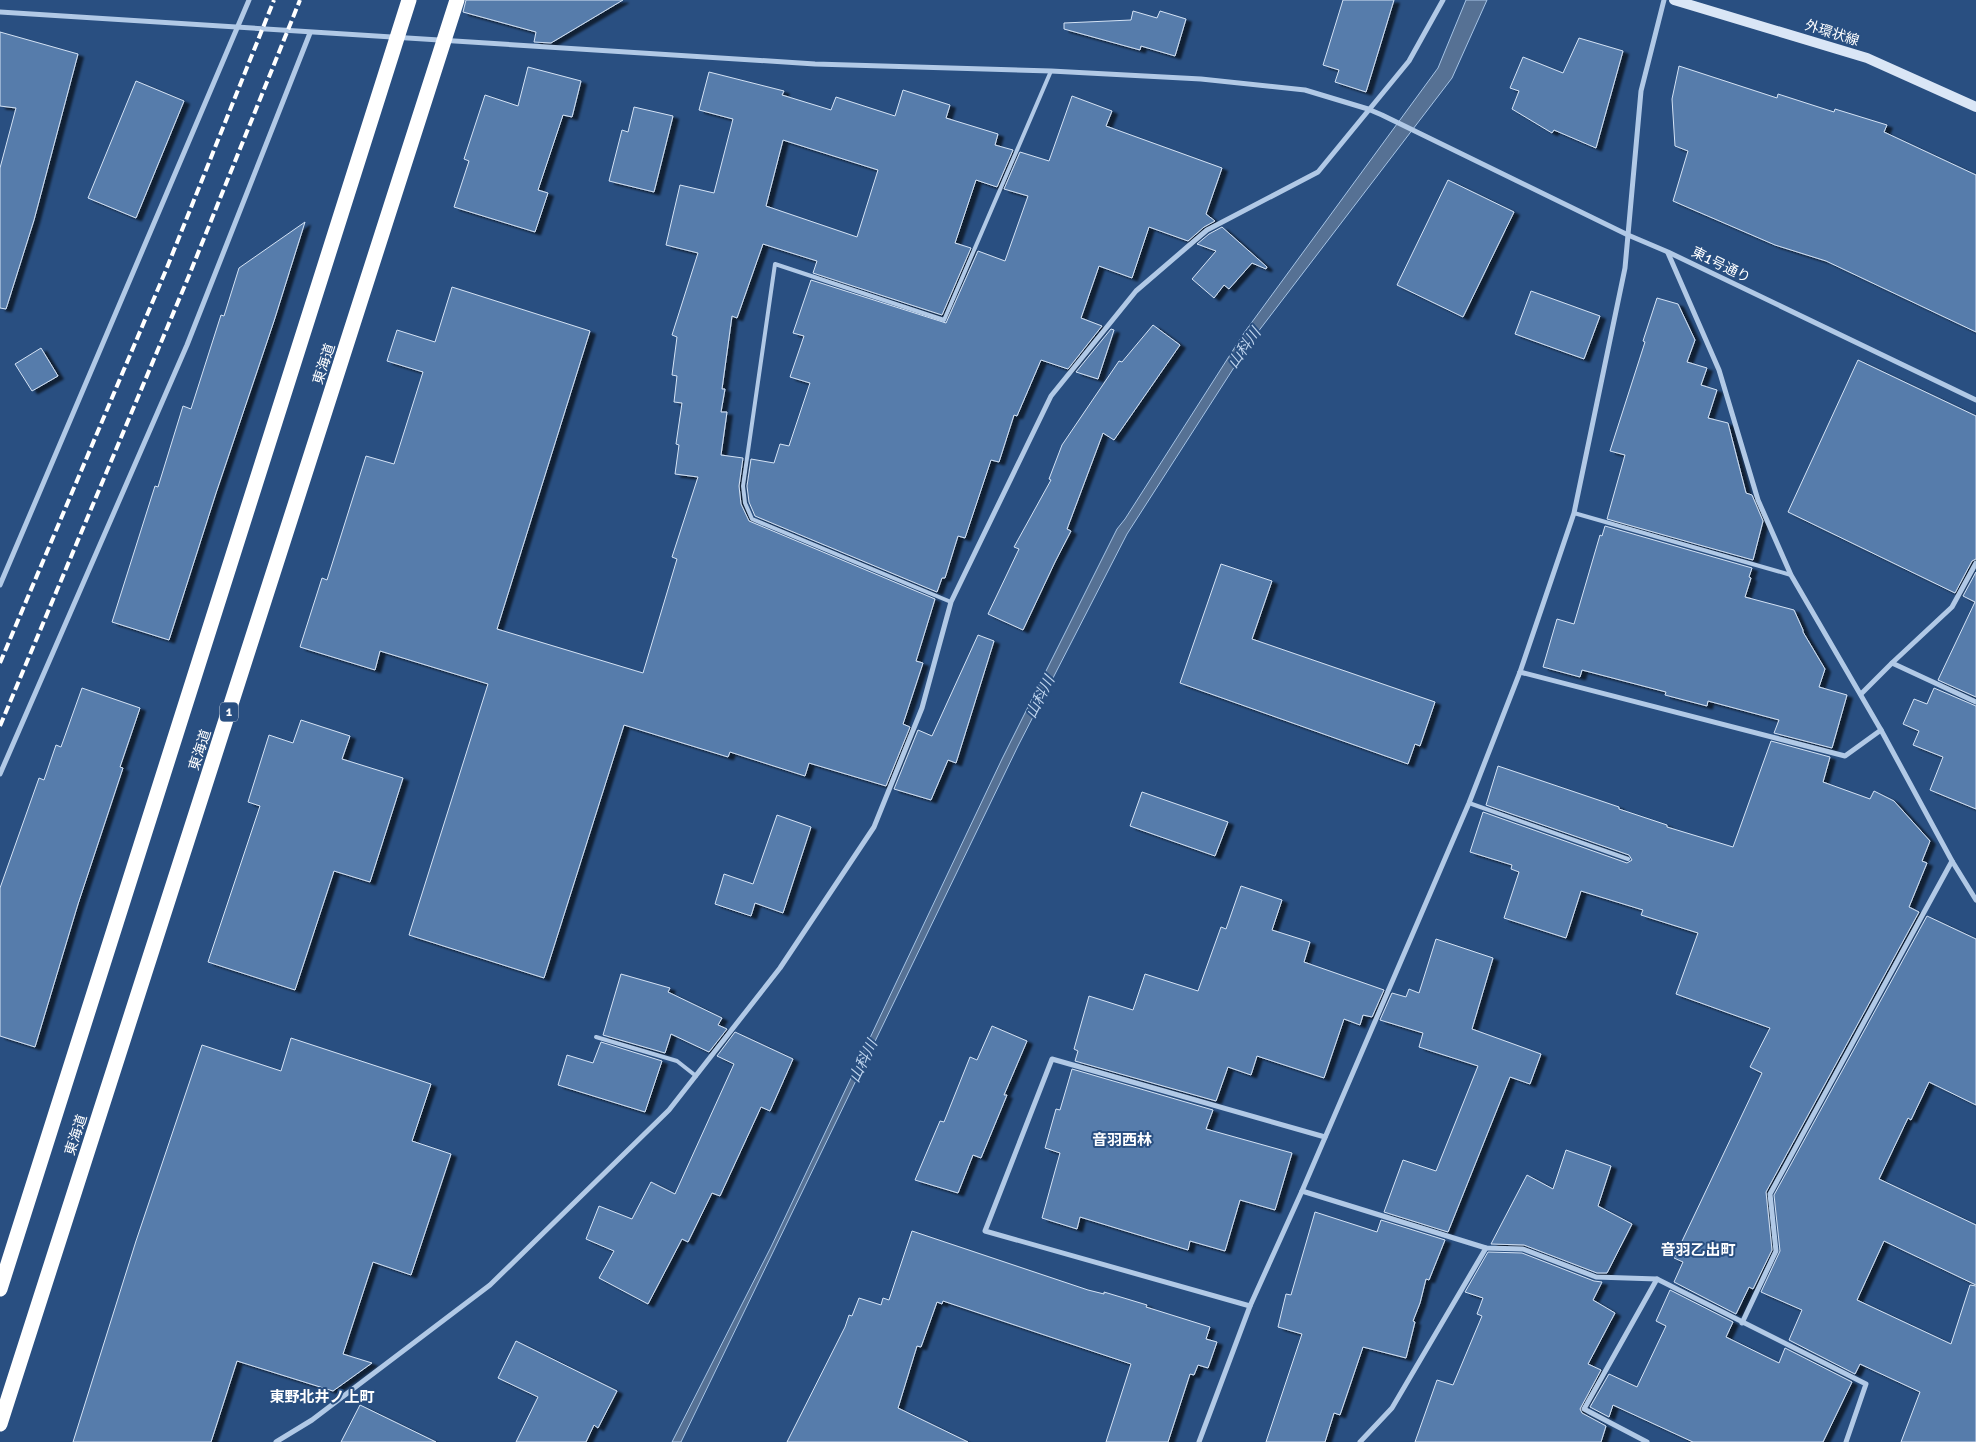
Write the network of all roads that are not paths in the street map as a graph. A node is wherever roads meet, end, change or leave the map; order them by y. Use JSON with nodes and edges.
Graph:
{"nodes":[{"id":1,"x":249,"y":0,"type":"edge"},
{"id":2,"x":408,"y":0,"type":"edge"},
{"id":3,"x":457,"y":0,"type":"edge"},
{"id":4,"x":1443,"y":0,"type":"edge"},
{"id":5,"x":1664,"y":0,"type":"edge"},
{"id":6,"x":1674,"y":0,"type":"edge"},
{"id":7,"x":0,"y":12,"type":"edge"},
{"id":8,"x":238,"y":28,"type":"junction"},
{"id":9,"x":310,"y":33,"type":"junction"},
{"id":10,"x":396,"y":38,"type":"junction"},
{"id":11,"x":444,"y":41,"type":"junction"},
{"id":12,"x":1051,"y":71,"type":"junction"},
{"id":13,"x":1976,"y":107,"type":"edge"},
{"id":14,"x":1368,"y":109,"type":"junction"},
{"id":15,"x":1628,"y":235,"type":"junction"},
{"id":16,"x":1668,"y":252,"type":"junction"},
{"id":17,"x":1976,"y":400,"type":"edge"},
{"id":18,"x":1574,"y":513,"type":"junction"},
{"id":19,"x":1976,"y":563,"type":"edge"},
{"id":20,"x":1791,"y":576,"type":"junction"},
{"id":21,"x":0,"y":585,"type":"edge"},
{"id":22,"x":951,"y":602,"type":"junction"},
{"id":23,"x":1892,"y":663,"type":"junction"},
{"id":24,"x":1520,"y":672,"type":"junction"},
{"id":25,"x":1860,"y":694,"type":"junction"},
{"id":26,"x":1976,"y":702,"type":"edge"},
{"id":27,"x":1881,"y":730,"type":"junction"},
{"id":28,"x":0,"y":774,"type":"edge"},
{"id":29,"x":1469,"y":803,"type":"junction"},
{"id":30,"x":1628,"y":859,"type":"dead end"},
{"id":31,"x":1952,"y":861,"type":"junction"},
{"id":32,"x":1976,"y":900,"type":"edge"},
{"id":33,"x":596,"y":1037,"type":"dead end"},
{"id":34,"x":696,"y":1076,"type":"junction"},
{"id":35,"x":1326,"y":1137,"type":"junction"},
{"id":36,"x":1302,"y":1191,"type":"junction"},
{"id":37,"x":1486,"y":1248,"type":"junction"},
{"id":38,"x":1656,"y":1279,"type":"junction"},
{"id":39,"x":0,"y":1289,"type":"edge"},
{"id":40,"x":1250,"y":1306,"type":"junction"},
{"id":41,"x":1742,"y":1323,"type":"junction"},
{"id":42,"x":0,"y":1424,"type":"edge"},
{"id":43,"x":276,"y":1442,"type":"edge"},
{"id":44,"x":1199,"y":1442,"type":"edge"},
{"id":45,"x":1360,"y":1442,"type":"edge"},
{"id":46,"x":1646,"y":1442,"type":"edge"},
{"id":47,"x":1846,"y":1442,"type":"edge"}],
"edges":[{"from":1,"to":8,"type":"street"},
{"from":2,"to":10,"type":"highway","name":"東海道"},
{"from":3,"to":11,"type":"highway","name":"東海道","number":"1"},
{"from":4,"to":14,"type":"street"},
{"from":5,"to":15,"type":"street"},
{"from":6,"to":13,"type":"street","name":"外環状線"},
{"from":7,"to":8,"type":"street","name":"東1号通り"},
{"from":8,"to":9,"type":"street","name":"東1号通り"},
{"from":8,"to":21,"type":"street"},
{"from":9,"to":10,"type":"street","name":"東1号通り"},
{"from":9,"to":28,"type":"street"},
{"from":10,"to":11,"type":"street","name":"東1号通り"},
{"from":10,"to":39,"type":"highway","name":"東海道"},
{"from":11,"to":12,"type":"street","name":"東1号通り"},
{"from":11,"to":42,"type":"highway","name":"東海道","number":"1"},
{"from":12,"to":14,"type":"street","name":"東1号通り"},
{"from":12,"to":22,"type":"lane"},
{"from":14,"to":15,"type":"street","name":"東1号通り"},
{"from":14,"to":22,"type":"street"},
{"from":15,"to":16,"type":"street","name":"東1号通り"},
{"from":15,"to":18,"type":"street"},
{"from":16,"to":17,"type":"street","name":"東1号通り"},
{"from":16,"to":20,"type":"street"},
{"from":18,"to":20,"type":"lane"},
{"from":18,"to":24,"type":"street"},
{"from":19,"to":23,"type":"street"},
{"from":20,"to":25,"type":"street"},
{"from":22,"to":34,"type":"street"},
{"from":23,"to":25,"type":"street"},
{"from":23,"to":26,"type":"street"},
{"from":24,"to":27,"type":"street"},
{"from":24,"to":29,"type":"street"},
{"from":25,"to":27,"type":"street"},
{"from":27,"to":31,"type":"street"},
{"from":29,"to":30,"type":"lane"},
{"from":29,"to":35,"type":"street"},
{"from":31,"to":32,"type":"street"},
{"from":31,"to":41,"type":"street"},
{"from":33,"to":34,"type":"lane"},
{"from":34,"to":43,"type":"street"},
{"from":35,"to":36,"type":"street"},
{"from":35,"to":40,"type":"street"},
{"from":36,"to":37,"type":"street"},
{"from":36,"to":40,"type":"street"},
{"from":37,"to":38,"type":"street"},
{"from":37,"to":45,"type":"street"},
{"from":38,"to":41,"type":"street"},
{"from":38,"to":46,"type":"street"},
{"from":40,"to":44,"type":"street"},
{"from":41,"to":47,"type":"street"}]}
